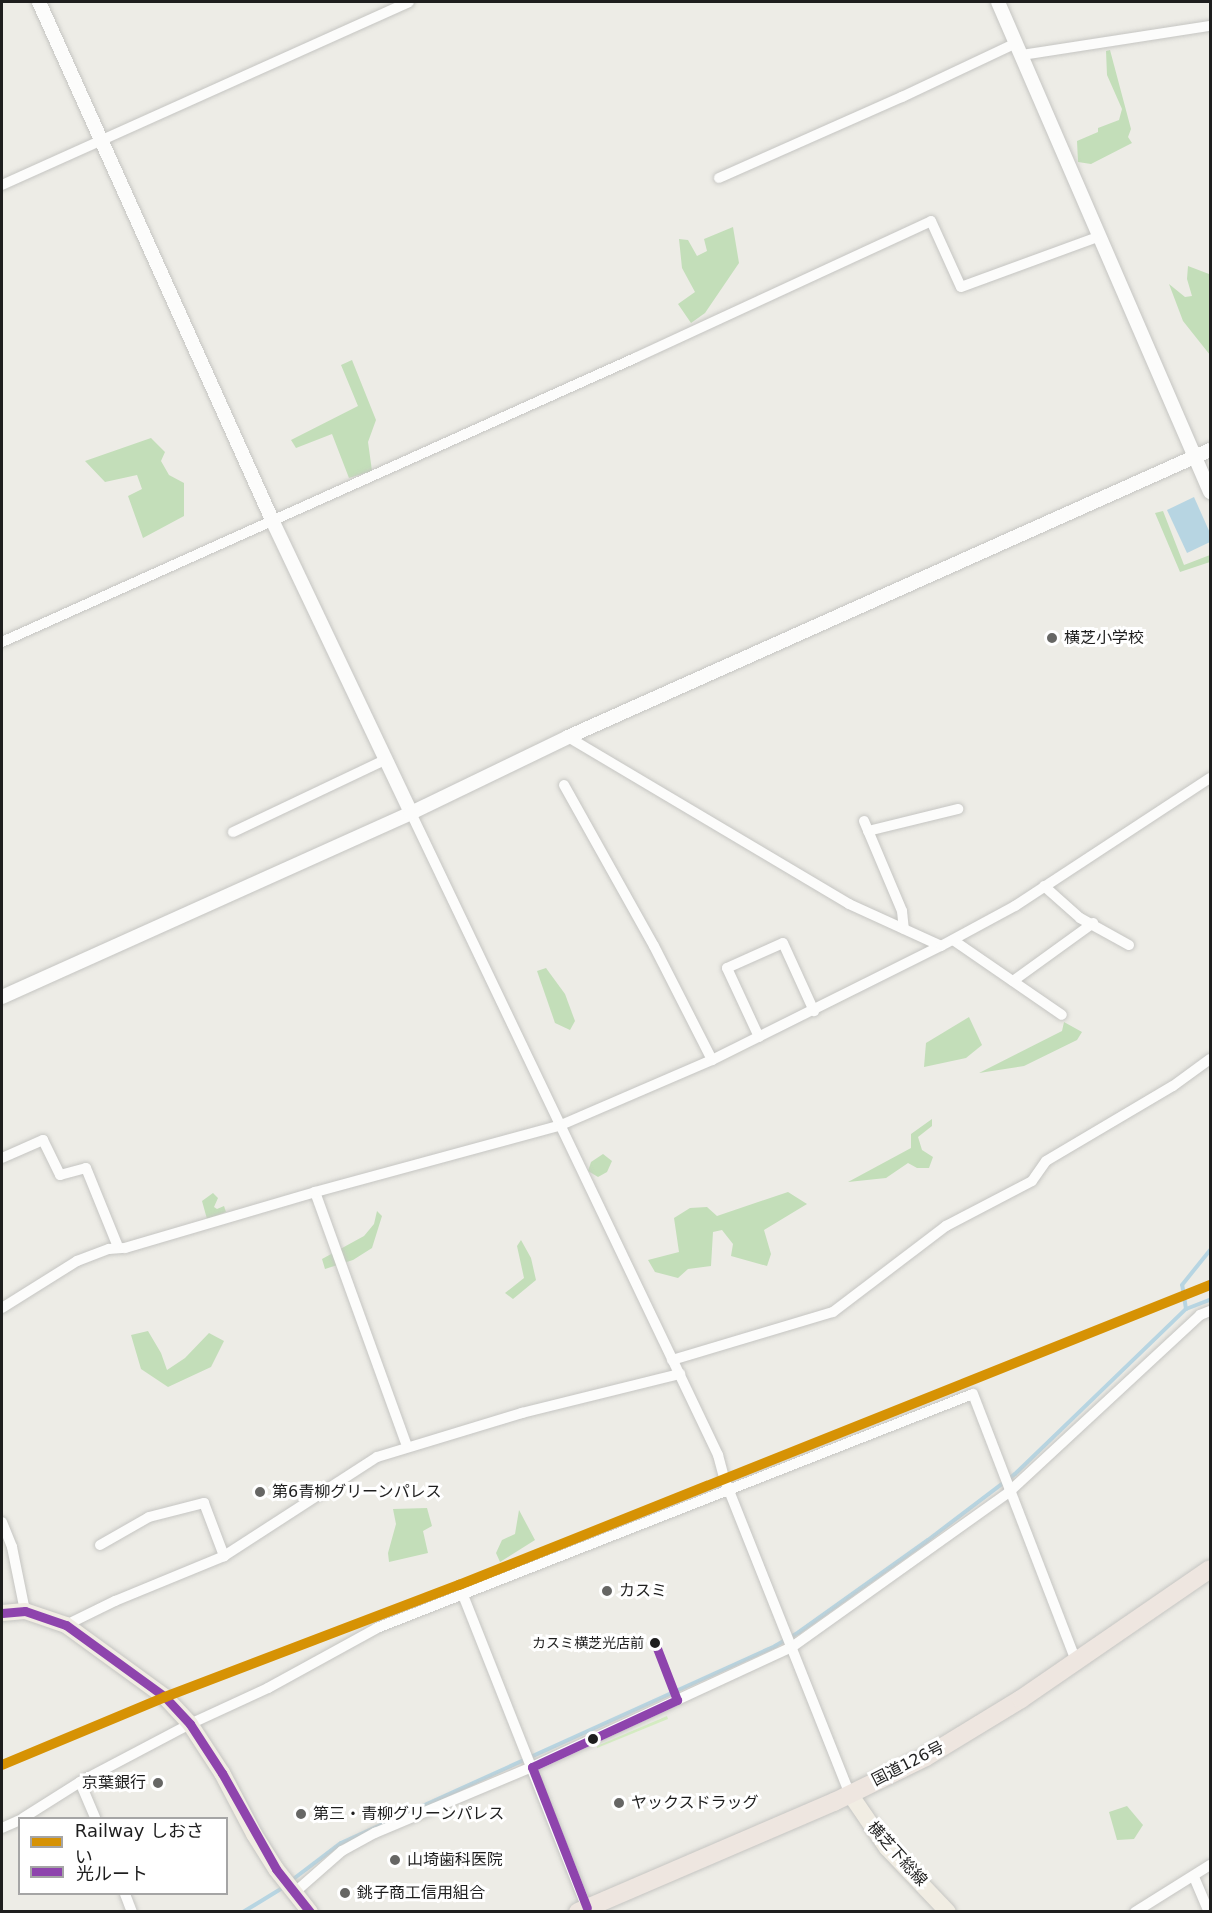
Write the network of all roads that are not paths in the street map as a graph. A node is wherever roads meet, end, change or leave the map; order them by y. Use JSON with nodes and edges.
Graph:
{"nodes":[{"id":1,"x":39,"y":2,"type":"edge"},
{"id":2,"x":409,"y":2,"type":"edge"},
{"id":3,"x":998,"y":2,"type":"edge"},
{"id":4,"x":1210,"y":26,"type":"edge"},
{"id":5,"x":1019,"y":49,"type":"junction"},
{"id":6,"x":101,"y":139,"type":"junction"},
{"id":7,"x":719,"y":178,"type":"dead end"},
{"id":8,"x":2,"y":185,"type":"edge"},
{"id":9,"x":1100,"y":236,"type":"junction"},
{"id":10,"x":1210,"y":450,"type":"edge"},
{"id":11,"x":1196,"y":456,"type":"junction"},
{"id":12,"x":1210,"y":492,"type":"edge"},
{"id":13,"x":273,"y":522,"type":"junction"},
{"id":14,"x":2,"y":642,"type":"edge"},
{"id":15,"x":568,"y":737,"type":"junction"},
{"id":16,"x":387,"y":759,"type":"junction"},
{"id":17,"x":1210,"y":778,"type":"edge"},
{"id":18,"x":564,"y":785,"type":"dead end"},
{"id":19,"x":958,"y":809,"type":"dead end"},
{"id":20,"x":411,"y":813,"type":"junction"},
{"id":21,"x":233,"y":832,"type":"dead end"},
{"id":22,"x":1044,"y":886,"type":"junction"},
{"id":23,"x":1093,"y":924,"type":"junction"},
{"id":24,"x":904,"y":929,"type":"junction"},
{"id":25,"x":953,"y":940,"type":"junction"},
{"id":26,"x":1129,"y":945,"type":"dead end"},
{"id":27,"x":941,"y":946,"type":"junction"},
{"id":28,"x":1013,"y":981,"type":"junction"},
{"id":29,"x":2,"y":997,"type":"edge"},
{"id":30,"x":814,"y":1011,"type":"junction"},
{"id":31,"x":1062,"y":1015,"type":"dead end"},
{"id":32,"x":759,"y":1037,"type":"junction"},
{"id":33,"x":1210,"y":1059,"type":"edge"},
{"id":34,"x":712,"y":1060,"type":"junction"},
{"id":35,"x":561,"y":1125,"type":"junction"},
{"id":36,"x":2,"y":1158,"type":"edge"},
{"id":37,"x":315,"y":1192,"type":"junction"},
{"id":38,"x":118,"y":1247,"type":"junction"},
{"id":39,"x":2,"y":1308,"type":"edge"},
{"id":40,"x":1210,"y":1311,"type":"edge"},
{"id":41,"x":672,"y":1360,"type":"junction"},
{"id":42,"x":680,"y":1374,"type":"junction"},
{"id":43,"x":407,"y":1446,"type":"junction"},
{"id":44,"x":729,"y":1491,"type":"junction"},
{"id":45,"x":1008,"y":1491,"type":"junction"},
{"id":46,"x":2,"y":1522,"type":"edge"},
{"id":47,"x":100,"y":1545,"type":"dead end"},
{"id":48,"x":224,"y":1556,"type":"junction"},
{"id":49,"x":1210,"y":1569,"type":"edge"},
{"id":50,"x":463,"y":1595,"type":"junction"},
{"id":51,"x":25,"y":1611,"type":"junction"},
{"id":52,"x":2,"y":1613,"type":"edge"},
{"id":53,"x":66,"y":1625,"type":"junction"},
{"id":54,"x":792,"y":1647,"type":"junction"},
{"id":55,"x":1076,"y":1661,"type":"junction"},
{"id":56,"x":190,"y":1724,"type":"junction"},
{"id":57,"x":531,"y":1766,"type":"junction"},
{"id":58,"x":80,"y":1782,"type":"junction"},
{"id":59,"x":850,"y":1794,"type":"junction"},
{"id":60,"x":24,"y":1817,"type":"edge"},
{"id":61,"x":95,"y":1817,"type":"edge"},
{"id":62,"x":18,"y":1820,"type":"edge"},
{"id":63,"x":2,"y":1828,"type":"edge"},
{"id":64,"x":1210,"y":1865,"type":"edge"},
{"id":65,"x":1194,"y":1877,"type":"junction"},
{"id":66,"x":294,"y":1893,"type":"junction"},
{"id":67,"x":126,"y":1895,"type":"edge"},
{"id":68,"x":583,"y":1910,"type":"edge"},
{"id":69,"x":132,"y":1911,"type":"edge"},
{"id":70,"x":310,"y":1911,"type":"edge"},
{"id":71,"x":948,"y":1911,"type":"edge"},
{"id":72,"x":1135,"y":1911,"type":"edge"},
{"id":73,"x":1209,"y":1911,"type":"edge"}],
"edges":[{"from":1,"to":6,"type":"street"},
{"from":2,"to":6,"type":"street"},
{"from":3,"to":5,"type":"street"},
{"from":4,"to":5,"type":"street"},
{"from":5,"to":7,"type":"street"},
{"from":5,"to":9,"type":"street"},
{"from":6,"to":8,"type":"street"},
{"from":6,"to":13,"type":"street"},
{"from":9,"to":11,"type":"street"},
{"from":9,"to":13,"type":"street"},
{"from":10,"to":11,"type":"street"},
{"from":11,"to":12,"type":"street"},
{"from":11,"to":15,"type":"street"},
{"from":13,"to":14,"type":"street"},
{"from":13,"to":16,"type":"street"},
{"from":15,"to":20,"type":"street"},
{"from":15,"to":24,"type":"street"},
{"from":16,"to":20,"type":"street"},
{"from":16,"to":21,"type":"street"},
{"from":17,"to":22,"type":"street"},
{"from":18,"to":34,"type":"street"},
{"from":19,"to":24,"type":"street"},
{"from":20,"to":29,"type":"street"},
{"from":20,"to":35,"type":"street"},
{"from":22,"to":23,"type":"street"},
{"from":22,"to":25,"type":"street"},
{"from":23,"to":26,"type":"street"},
{"from":23,"to":28,"type":"street"},
{"from":24,"to":27,"type":"street"},
{"from":25,"to":27,"type":"street"},
{"from":25,"to":28,"type":"street"},
{"from":27,"to":30,"type":"street"},
{"from":28,"to":31,"type":"street"},
{"from":30,"to":32,"type":"street"},
{"from":30,"to":32,"type":"street"},
{"from":32,"to":34,"type":"street"},
{"from":33,"to":41,"type":"street"},
{"from":34,"to":35,"type":"street"},
{"from":35,"to":37,"type":"street"},
{"from":35,"to":41,"type":"street"},
{"from":36,"to":38,"type":"street"},
{"from":37,"to":38,"type":"street"},
{"from":37,"to":43,"type":"street"},
{"from":38,"to":39,"type":"street"},
{"from":40,"to":45,"type":"street"},
{"from":41,"to":42,"type":"street"},
{"from":42,"to":43,"type":"street"},
{"from":42,"to":44,"type":"street"},
{"from":43,"to":48,"type":"street"},
{"from":44,"to":45,"type":"street"},
{"from":44,"to":50,"type":"street"},
{"from":44,"to":54,"type":"street"},
{"from":45,"to":54,"type":"street"},
{"from":45,"to":55,"type":"street"},
{"from":46,"to":51,"type":"street"},
{"from":47,"to":48,"type":"street"},
{"from":48,"to":53,"type":"street"},
{"from":49,"to":55,"type":"highway","name":"国道126号"},
{"from":50,"to":56,"type":"street"},
{"from":50,"to":57,"type":"street"},
{"from":51,"to":52,"type":"main road"},
{"from":51,"to":53,"type":"main road"},
{"from":53,"to":56,"type":"main road"},
{"from":54,"to":57,"type":"street"},
{"from":54,"to":59,"type":"street"},
{"from":55,"to":59,"type":"highway","name":"国道126号"},
{"from":56,"to":58,"type":"street"},
{"from":56,"to":66,"type":"main road"},
{"from":57,"to":66,"type":"street"},
{"from":57,"to":68,"type":"street"},
{"from":58,"to":60,"type":"street"},
{"from":58,"to":61,"type":"street"},
{"from":59,"to":68,"type":"highway","name":"国道126号"},
{"from":59,"to":71,"type":"main road","name":"横芝下総線"},
{"from":62,"to":63,"type":"street"},
{"from":64,"to":65,"type":"street"},
{"from":65,"to":72,"type":"street"},
{"from":65,"to":73,"type":"street"},
{"from":66,"to":70,"type":"main road"},
{"from":67,"to":69,"type":"street"}]}
